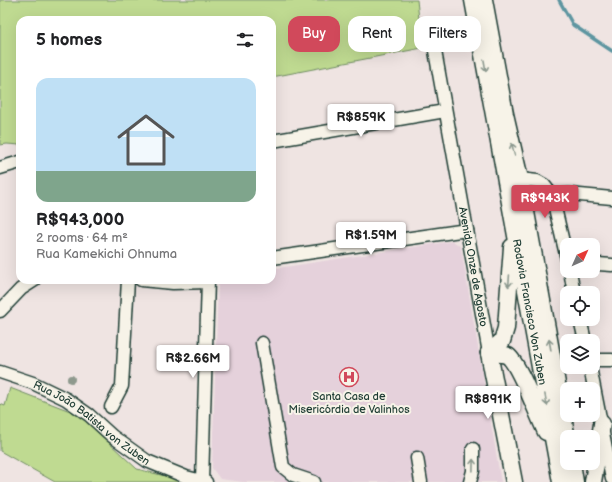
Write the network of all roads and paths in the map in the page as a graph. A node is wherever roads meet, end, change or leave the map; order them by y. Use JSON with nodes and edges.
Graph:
{"nodes":[{"id":1,"x":473,"y":0,"type":"edge"},
{"id":2,"x":484,"y":0,"type":"edge"},
{"id":3,"x":434,"y":52,"type":"edge"},
{"id":4,"x":446,"y":112,"type":"junction"},
{"id":5,"x":276,"y":140,"type":"edge"},
{"id":6,"x":16,"y":163,"type":"edge"},
{"id":7,"x":0,"y":168,"type":"edge"},
{"id":8,"x":520,"y":179,"type":"junction"},
{"id":9,"x":552,"y":195,"type":"junction"},
{"id":10,"x":612,"y":198,"type":"edge"},
{"id":11,"x":514,"y":228,"type":"junction"},
{"id":12,"x":467,"y":230,"type":"junction"},
{"id":13,"x":562,"y":238,"type":"edge"},
{"id":14,"x":276,"y":257,"type":"edge"},
{"id":15,"x":600,"y":264,"type":"edge"},
{"id":16,"x":612,"y":265,"type":"edge"},
{"id":17,"x":29,"y":284,"type":"edge"},
{"id":18,"x":128,"y":284,"type":"edge"},
{"id":19,"x":208,"y":284,"type":"edge"},
{"id":20,"x":0,"y":310,"type":"edge"},
{"id":21,"x":262,"y":343,"type":"dead end"},
{"id":22,"x":489,"y":353,"type":"junction"},
{"id":23,"x":600,"y":360,"type":"edge"},
{"id":24,"x":612,"y":360,"type":"edge"},
{"id":25,"x":0,"y":372,"type":"edge"},
{"id":26,"x":591,"y":374,"type":"edge"},
{"id":27,"x":111,"y":407,"type":"dead end"},
{"id":28,"x":602,"y":424,"type":"junction"},
{"id":29,"x":565,"y":430,"type":"edge"},
{"id":30,"x":473,"y":448,"type":"dead end"},
{"id":31,"x":556,"y":456,"type":"junction"},
{"id":32,"x":417,"y":458,"type":"dead end"},
{"id":33,"x":573,"y":470,"type":"edge"},
{"id":34,"x":612,"y":479,"type":"edge"},
{"id":35,"x":204,"y":482,"type":"edge"},
{"id":36,"x":314,"y":482,"type":"edge"},
{"id":37,"x":421,"y":482,"type":"edge"},
{"id":38,"x":470,"y":482,"type":"edge"},
{"id":39,"x":514,"y":482,"type":"edge"},
{"id":40,"x":561,"y":482,"type":"edge"},
{"id":41,"x":575,"y":482,"type":"edge"},
{"id":42,"x":593,"y":482,"type":"edge"}],
"edges":[{"from":1,"to":11,"type":"main road","name":"Rodovia Francisco Von Zuben","one_way":true},
{"from":8,"to":2,"type":"main road","name":"Rodovia Francisco Von Zuben","one_way":true},
{"from":3,"to":4,"type":"street","name":"Avenida Onze de Agosto"},
{"from":4,"to":5,"type":"street"},
{"from":4,"to":12,"type":"street","name":"Avenida Onze de Agosto"},
{"from":6,"to":7,"type":"street"},
{"from":8,"to":9,"type":"street"},
{"from":29,"to":8,"type":"main road","name":"Rodovia Francisco Von Zuben","one_way":true},
{"from":9,"to":10,"type":"street"},
{"from":9,"to":13,"type":"street"},
{"from":11,"to":22,"type":"main road","one_way":true},
{"from":11,"to":31,"type":"main road","name":"Rodovia Francisco Von Zuben","one_way":true},
{"from":12,"to":14,"type":"street"},
{"from":12,"to":22,"type":"street","name":"Avenida Onze de Agosto"},
{"from":15,"to":16,"type":"street"},
{"from":17,"to":20,"type":"street"},
{"from":18,"to":27,"type":"street"},
{"from":19,"to":35,"type":"street"},
{"from":21,"to":36,"type":"street"},
{"from":22,"to":31,"type":"main road"},
{"from":22,"to":39,"type":"main road","name":"Avenida Onze de Agosto"},
{"from":23,"to":24,"type":"street"},
{"from":25,"to":35,"type":"street","name":"Rua João Batista von Zuben"},
{"from":26,"to":28,"type":"street"},
{"from":28,"to":34,"type":"street"},
{"from":28,"to":42,"type":"main road"},
{"from":38,"to":30,"type":"street","one_way":true},
{"from":31,"to":40,"type":"main road","name":"Rodovia Francisco Von Zuben"},
{"from":32,"to":37,"type":"street"},
{"from":33,"to":41,"type":"main road"}]}
